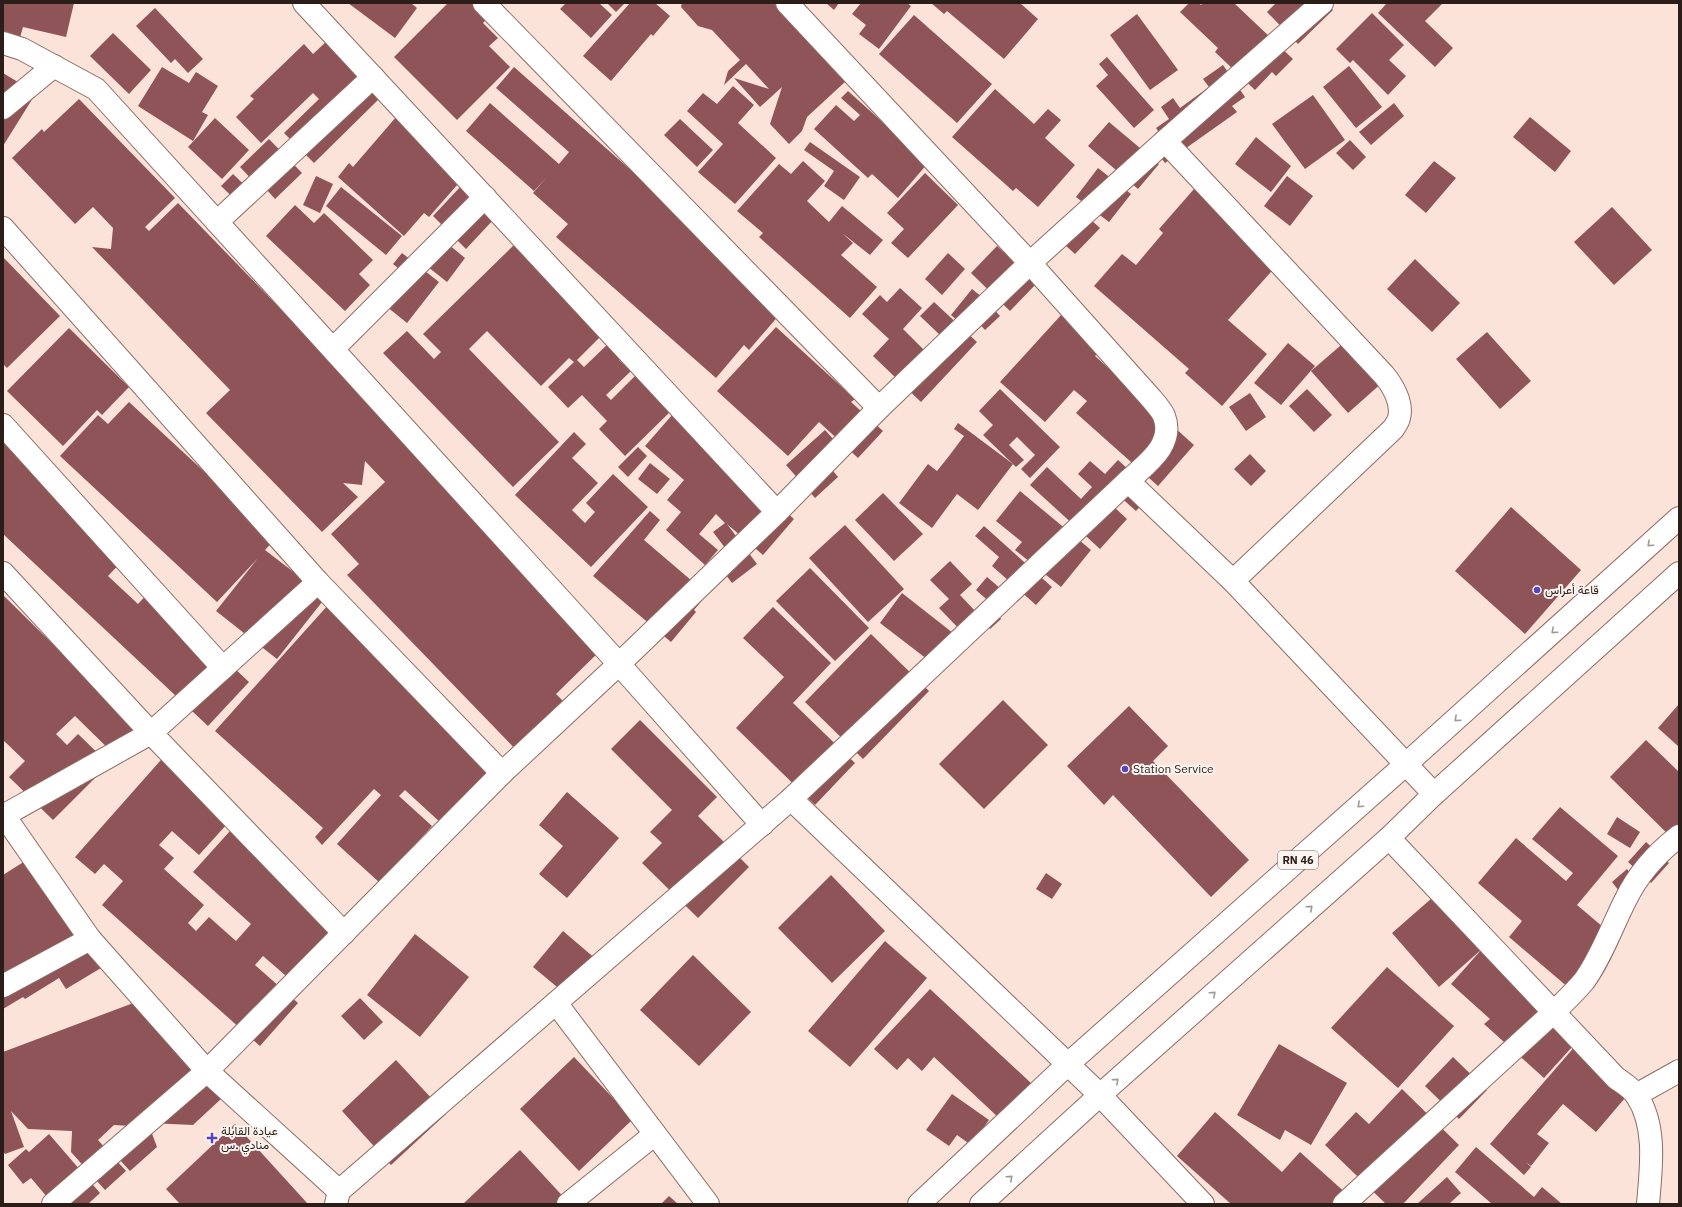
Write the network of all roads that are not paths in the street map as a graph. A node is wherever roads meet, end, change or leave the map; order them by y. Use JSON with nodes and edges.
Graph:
{"nodes":[{"id":1,"x":304,"y":3,"type":"edge"},
{"id":2,"x":484,"y":3,"type":"edge"},
{"id":3,"x":786,"y":3,"type":"edge"},
{"id":4,"x":1322,"y":3,"type":"edge"},
{"id":5,"x":3,"y":43,"type":"edge"},
{"id":6,"x":54,"y":66,"type":"junction"},
{"id":7,"x":373,"y":77,"type":"junction"},
{"id":8,"x":3,"y":108,"type":"edge"},
{"id":9,"x":1165,"y":140,"type":"junction"},
{"id":10,"x":484,"y":197,"type":"junction"},
{"id":11,"x":217,"y":222,"type":"junction"},
{"id":12,"x":3,"y":228,"type":"edge"},
{"id":13,"x":1030,"y":263,"type":"junction"},
{"id":14,"x":333,"y":349,"type":"junction"},
{"id":15,"x":879,"y":408,"type":"junction"},
{"id":16,"x":3,"y":425,"type":"edge"},
{"id":17,"x":1128,"y":481,"type":"junction"},
{"id":18,"x":777,"y":512,"type":"junction"},
{"id":19,"x":1679,"y":518,"type":"edge"},
{"id":20,"x":1679,"y":573,"type":"edge"},
{"id":21,"x":3,"y":574,"type":"edge"},
{"id":22,"x":1233,"y":581,"type":"junction"},
{"id":23,"x":318,"y":582,"type":"junction"},
{"id":24,"x":619,"y":664,"type":"junction"},
{"id":25,"x":223,"y":668,"type":"junction"},
{"id":26,"x":151,"y":733,"type":"junction"},
{"id":27,"x":1405,"y":765,"type":"junction"},
{"id":28,"x":502,"y":773,"type":"junction"},
{"id":29,"x":1434,"y":794,"type":"junction"},
{"id":30,"x":791,"y":799,"type":"junction"},
{"id":31,"x":3,"y":815,"type":"edge"},
{"id":32,"x":762,"y":825,"type":"junction"},
{"id":33,"x":1679,"y":836,"type":"edge"},
{"id":34,"x":1389,"y":838,"type":"junction"},
{"id":35,"x":344,"y":933,"type":"junction"},
{"id":36,"x":90,"y":939,"type":"junction"},
{"id":37,"x":3,"y":986,"type":"edge"},
{"id":38,"x":556,"y":1003,"type":"junction"},
{"id":39,"x":1554,"y":1012,"type":"junction"},
{"id":40,"x":1068,"y":1064,"type":"junction"},
{"id":41,"x":207,"y":1071,"type":"junction"},
{"id":42,"x":1679,"y":1071,"type":"edge"},
{"id":43,"x":1636,"y":1094,"type":"junction"},
{"id":44,"x":1100,"y":1095,"type":"junction"},
{"id":45,"x":655,"y":1134,"type":"junction"},
{"id":46,"x":338,"y":1198,"type":"edge"},
{"id":47,"x":53,"y":1204,"type":"edge"},
{"id":48,"x":568,"y":1204,"type":"edge"},
{"id":49,"x":708,"y":1204,"type":"edge"},
{"id":50,"x":920,"y":1204,"type":"edge"},
{"id":51,"x":981,"y":1204,"type":"edge"},
{"id":52,"x":1203,"y":1204,"type":"edge"},
{"id":53,"x":1344,"y":1204,"type":"edge"},
{"id":54,"x":1648,"y":1204,"type":"edge"}],
"edges":[{"from":1,"to":7,"type":"street"},
{"from":2,"to":15,"type":"street"},
{"from":3,"to":13,"type":"street"},
{"from":4,"to":9,"type":"street"},
{"from":5,"to":6,"type":"street"},
{"from":6,"to":8,"type":"street"},
{"from":6,"to":11,"type":"street"},
{"from":7,"to":10,"type":"street"},
{"from":7,"to":11,"type":"street"},
{"from":9,"to":13,"type":"street"},
{"from":9,"to":22,"type":"street"},
{"from":10,"to":14,"type":"street"},
{"from":10,"to":18,"type":"street"},
{"from":11,"to":14,"type":"street"},
{"from":12,"to":23,"type":"street"},
{"from":13,"to":15,"type":"street"},
{"from":13,"to":17,"type":"street"},
{"from":14,"to":24,"type":"street"},
{"from":15,"to":18,"type":"street"},
{"from":16,"to":25,"type":"street"},
{"from":17,"to":22,"type":"street"},
{"from":17,"to":30,"type":"street"},
{"from":18,"to":24,"type":"street"},
{"from":19,"to":27,"type":"street","number":"RN 46","one_way":true},
{"from":20,"to":29,"type":"street"},
{"from":21,"to":26,"type":"street"},
{"from":22,"to":27,"type":"street"},
{"from":23,"to":25,"type":"street"},
{"from":23,"to":28,"type":"street"},
{"from":24,"to":28,"type":"street"},
{"from":24,"to":32,"type":"street"},
{"from":25,"to":26,"type":"street"},
{"from":26,"to":31,"type":"street"},
{"from":26,"to":35,"type":"street"},
{"from":27,"to":29,"type":"street"},
{"from":27,"to":40,"type":"street","number":"RN 46","one_way":true},
{"from":28,"to":35,"type":"street"},
{"from":29,"to":34,"type":"street"},
{"from":30,"to":32,"type":"street"},
{"from":30,"to":40,"type":"street"},
{"from":31,"to":36,"type":"street"},
{"from":32,"to":38,"type":"street"},
{"from":33,"to":39,"type":"street"},
{"from":34,"to":39,"type":"street"},
{"from":44,"to":34,"type":"street","one_way":true},
{"from":35,"to":41,"type":"street"},
{"from":36,"to":37,"type":"street"},
{"from":36,"to":41,"type":"street"},
{"from":38,"to":45,"type":"street"},
{"from":38,"to":46,"type":"street"},
{"from":39,"to":43,"type":"street"},
{"from":39,"to":53,"type":"street"},
{"from":40,"to":44,"type":"street"},
{"from":40,"to":50,"type":"street","number":"RN 46"},
{"from":41,"to":46,"type":"street"},
{"from":41,"to":47,"type":"street"},
{"from":42,"to":43,"type":"street"},
{"from":43,"to":54,"type":"street"},
{"from":51,"to":44,"type":"street","one_way":true},
{"from":44,"to":52,"type":"street"},
{"from":45,"to":48,"type":"street"},
{"from":45,"to":49,"type":"street"}]}
